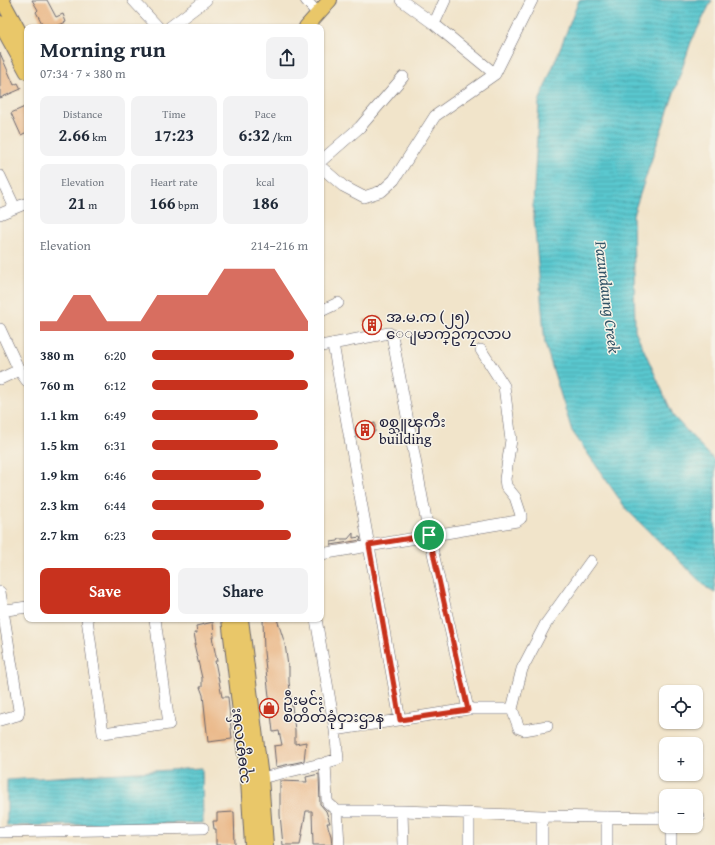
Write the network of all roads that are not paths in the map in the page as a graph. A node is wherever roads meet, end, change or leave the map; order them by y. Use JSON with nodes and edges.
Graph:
{"nodes":[{"id":1,"x":2,"y":0,"type":"edge"},
{"id":2,"x":133,"y":0,"type":"edge"},
{"id":3,"x":206,"y":0,"type":"edge"},
{"id":4,"x":306,"y":0,"type":"edge"},
{"id":5,"x":330,"y":0,"type":"edge"},
{"id":6,"x":401,"y":0,"type":"edge"},
{"id":7,"x":445,"y":0,"type":"edge"},
{"id":8,"x":532,"y":0,"type":"edge"},
{"id":9,"x":318,"y":14,"type":"junction"},
{"id":10,"x":0,"y":23,"type":"edge"},
{"id":11,"x":155,"y":24,"type":"edge"},
{"id":12,"x":174,"y":24,"type":"edge"},
{"id":13,"x":309,"y":24,"type":"edge"},
{"id":14,"x":434,"y":24,"type":"junction"},
{"id":15,"x":24,"y":40,"type":"edge"},
{"id":16,"x":24,"y":67,"type":"edge"},
{"id":17,"x":495,"y":74,"type":"junction"},
{"id":18,"x":403,"y":77,"type":"dead end"},
{"id":19,"x":324,"y":158,"type":"edge"},
{"id":20,"x":324,"y":170,"type":"edge"},
{"id":21,"x":0,"y":176,"type":"edge"},
{"id":22,"x":24,"y":204,"type":"edge"},
{"id":23,"x":15,"y":208,"type":"junction"},
{"id":24,"x":1,"y":214,"type":"edge"},
{"id":25,"x":338,"y":303,"type":"dead end"},
{"id":26,"x":324,"y":310,"type":"edge"},
{"id":27,"x":0,"y":329,"type":"edge"},
{"id":28,"x":333,"y":344,"type":"junction"},
{"id":29,"x":324,"y":346,"type":"edge"},
{"id":30,"x":481,"y":350,"type":"dead end"},
{"id":31,"x":19,"y":370,"type":"junction"},
{"id":32,"x":24,"y":375,"type":"edge"},
{"id":33,"x":0,"y":379,"type":"edge"},
{"id":34,"x":429,"y":535,"type":"junction"},
{"id":35,"x":369,"y":545,"type":"junction"},
{"id":36,"x":324,"y":553,"type":"edge"},
{"id":37,"x":591,"y":561,"type":"dead end"},
{"id":38,"x":0,"y":592,"type":"edge"},
{"id":39,"x":24,"y":607,"type":"edge"},
{"id":40,"x":2,"y":611,"type":"edge"},
{"id":41,"x":87,"y":622,"type":"edge"},
{"id":42,"x":155,"y":622,"type":"edge"},
{"id":43,"x":228,"y":622,"type":"edge"},
{"id":44,"x":241,"y":622,"type":"edge"},
{"id":45,"x":317,"y":622,"type":"edge"},
{"id":46,"x":512,"y":708,"type":"junction"},
{"id":47,"x":468,"y":710,"type":"junction"},
{"id":48,"x":0,"y":720,"type":"edge"},
{"id":49,"x":400,"y":720,"type":"junction"},
{"id":50,"x":547,"y":726,"type":"dead end"},
{"id":51,"x":335,"y":730,"type":"junction"},
{"id":52,"x":325,"y":763,"type":"junction"},
{"id":53,"x":261,"y":778,"type":"junction"},
{"id":54,"x":338,"y":811,"type":"junction"},
{"id":55,"x":402,"y":811,"type":"junction"},
{"id":56,"x":468,"y":814,"type":"junction"},
{"id":57,"x":542,"y":816,"type":"junction"},
{"id":58,"x":607,"y":816,"type":"junction"},
{"id":59,"x":659,"y":818,"type":"edge"},
{"id":60,"x":203,"y":828,"type":"dead end"},
{"id":61,"x":0,"y":832,"type":"edge"},
{"id":62,"x":671,"y":833,"type":"edge"},
{"id":63,"x":252,"y":845,"type":"edge"},
{"id":64,"x":266,"y":845,"type":"edge"},
{"id":65,"x":339,"y":845,"type":"edge"},
{"id":66,"x":403,"y":845,"type":"edge"},
{"id":67,"x":469,"y":845,"type":"edge"},
{"id":68,"x":542,"y":845,"type":"edge"},
{"id":69,"x":607,"y":845,"type":"edge"},
{"id":70,"x":671,"y":845,"type":"edge"}],
"edges":[{"from":1,"to":15,"type":"main road"},
{"from":2,"to":11,"type":"street"},
{"from":3,"to":12,"type":"street"},
{"from":4,"to":9,"type":"street"},
{"from":5,"to":9,"type":"main road"},
{"from":6,"to":14,"type":"street"},
{"from":7,"to":14,"type":"street"},
{"from":8,"to":17,"type":"street"},
{"from":9,"to":13,"type":"main road"},
{"from":10,"to":16,"type":"main road"},
{"from":14,"to":17,"type":"street"},
{"from":17,"to":20,"type":"street"},
{"from":18,"to":19,"type":"street"},
{"from":21,"to":23,"type":"street"},
{"from":22,"to":23,"type":"street"},
{"from":23,"to":24,"type":"street"},
{"from":25,"to":26,"type":"street"},
{"from":27,"to":31,"type":"street"},
{"from":28,"to":29,"type":"street"},
{"from":28,"to":34,"type":"street"},
{"from":28,"to":35,"type":"street"},
{"from":30,"to":34,"type":"street"},
{"from":31,"to":32,"type":"street"},
{"from":31,"to":33,"type":"street"},
{"from":34,"to":35,"type":"street"},
{"from":34,"to":47,"type":"street"},
{"from":35,"to":36,"type":"street"},
{"from":35,"to":49,"type":"street"},
{"from":37,"to":46,"type":"street"},
{"from":38,"to":40,"type":"street"},
{"from":39,"to":40,"type":"street"},
{"from":40,"to":48,"type":"street"},
{"from":41,"to":42,"type":"street"},
{"from":43,"to":63,"type":"main road","name":"သုဓမ္မာလမ်း"},
{"from":44,"to":53,"type":"main road","name":"သုဓမ္မာလမ်း"},
{"from":45,"to":51,"type":"street"},
{"from":46,"to":47,"type":"street"},
{"from":46,"to":50,"type":"street"},
{"from":47,"to":49,"type":"street"},
{"from":49,"to":51,"type":"street"},
{"from":51,"to":52,"type":"street"},
{"from":52,"to":53,"type":"street"},
{"from":52,"to":54,"type":"street"},
{"from":53,"to":64,"type":"main road","name":"သုဓမ္မာလမ်း"},
{"from":54,"to":55,"type":"street"},
{"from":54,"to":65,"type":"street"},
{"from":55,"to":56,"type":"street"},
{"from":55,"to":66,"type":"street"},
{"from":56,"to":57,"type":"street"},
{"from":56,"to":67,"type":"street"},
{"from":57,"to":58,"type":"street"},
{"from":57,"to":68,"type":"street"},
{"from":58,"to":59,"type":"street"},
{"from":58,"to":69,"type":"street"},
{"from":60,"to":61,"type":"street"},
{"from":62,"to":70,"type":"street"}]}
